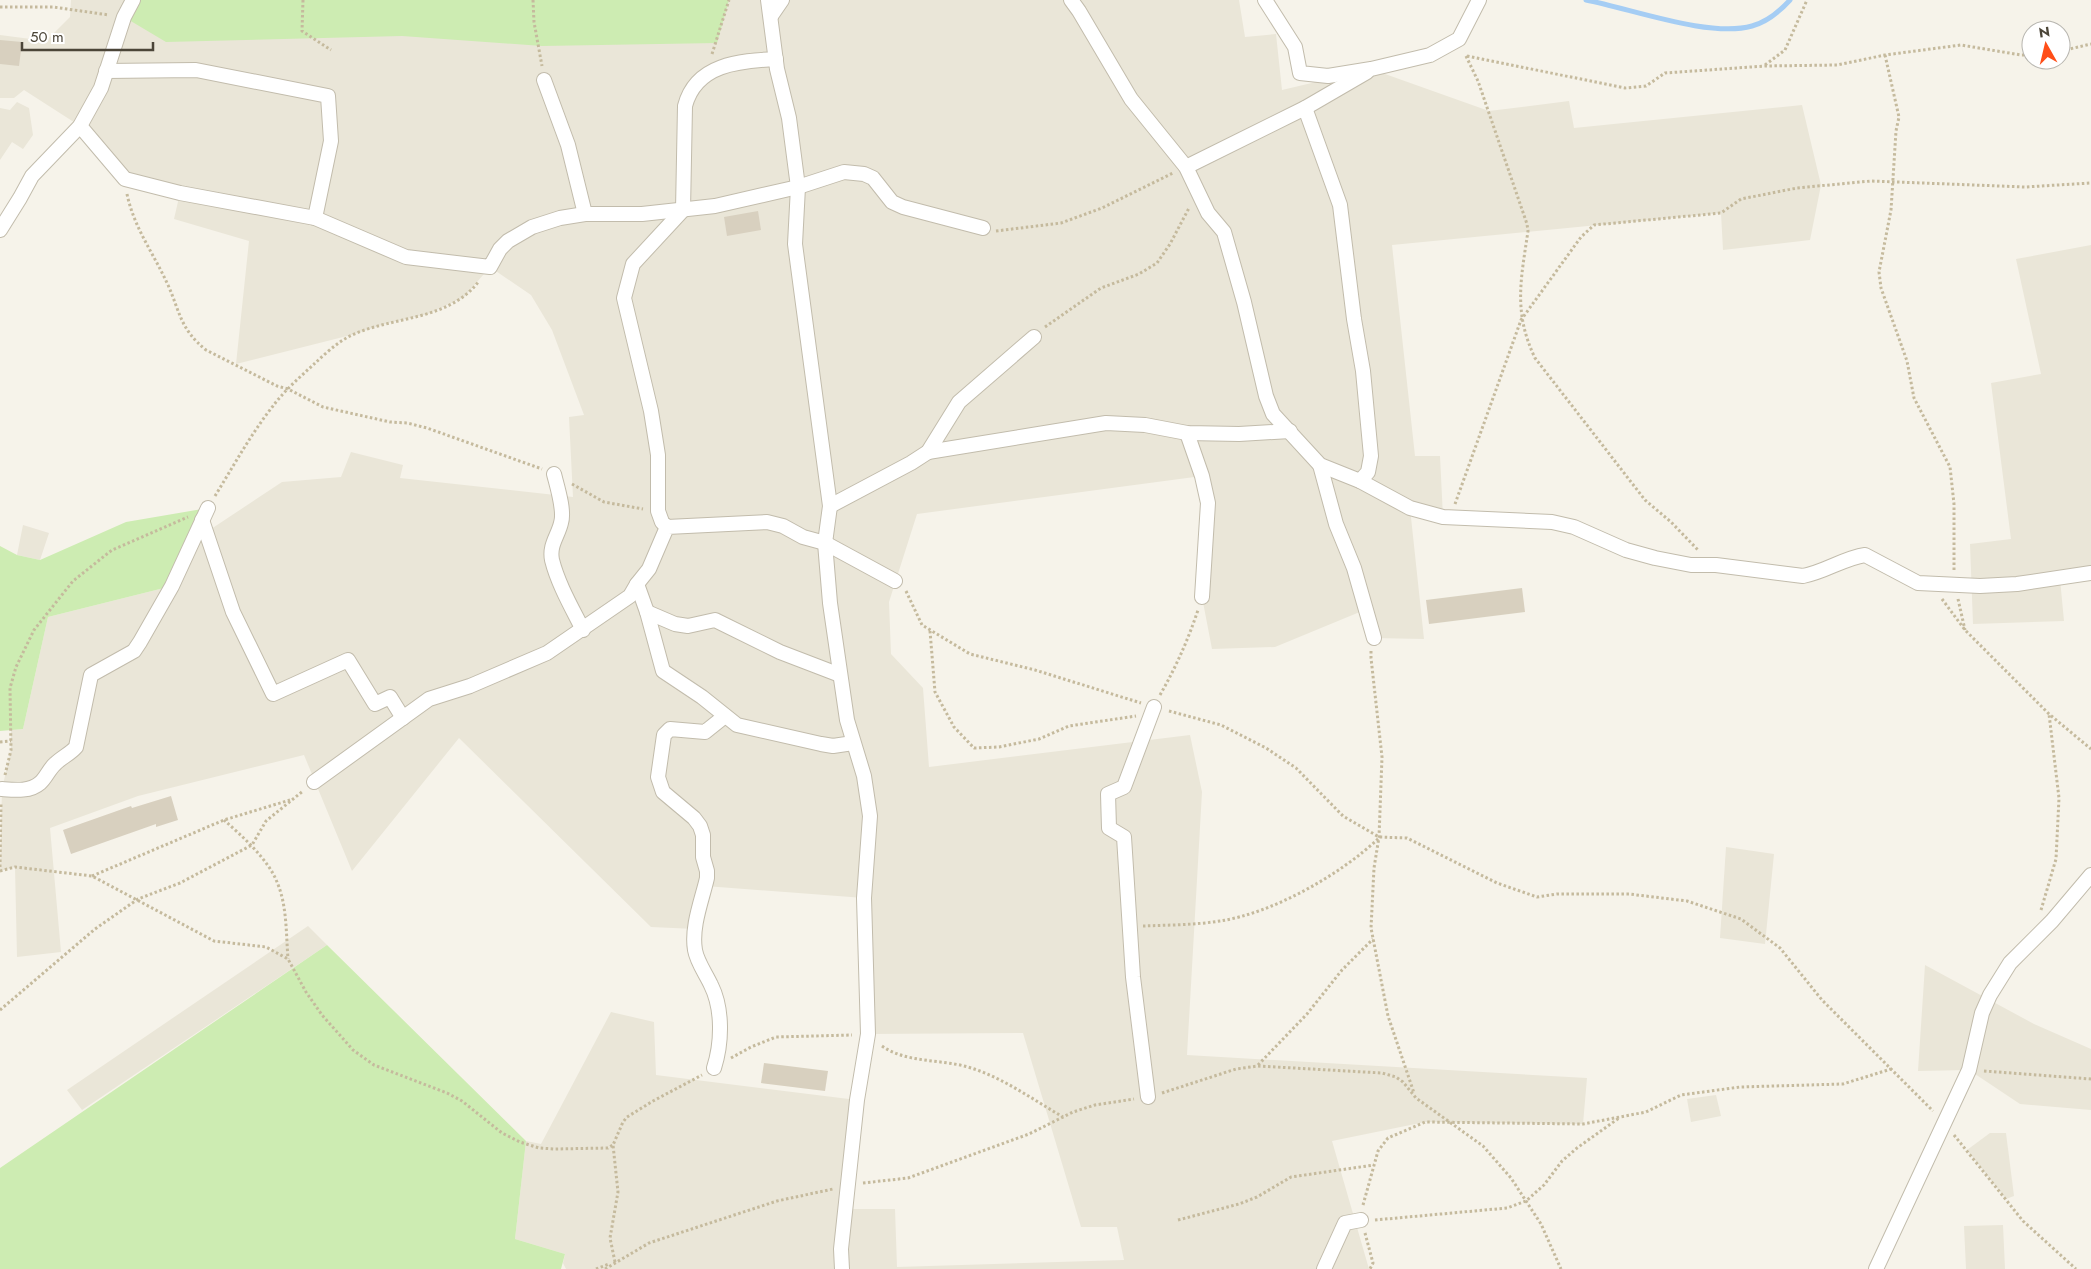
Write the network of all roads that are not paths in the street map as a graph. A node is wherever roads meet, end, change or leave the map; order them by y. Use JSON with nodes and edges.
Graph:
{"nodes":[{"id":1,"x":133,"y":0,"type":"edge"},
{"id":2,"x":768,"y":0,"type":"edge"},
{"id":3,"x":782,"y":0,"type":"edge"},
{"id":4,"x":1070,"y":0,"type":"edge"},
{"id":5,"x":1265,"y":0,"type":"edge"},
{"id":6,"x":1479,"y":0,"type":"edge"},
{"id":7,"x":771,"y":16,"type":"junction"},
{"id":8,"x":776,"y":60,"type":"junction"},
{"id":9,"x":1371,"y":69,"type":"junction"},
{"id":10,"x":106,"y":71,"type":"junction"},
{"id":11,"x":544,"y":80,"type":"road end"},
{"id":12,"x":1305,"y":108,"type":"junction"},
{"id":13,"x":80,"y":126,"type":"junction"},
{"id":14,"x":1186,"y":166,"type":"junction"},
{"id":15,"x":798,"y":187,"type":"junction"},
{"id":16,"x":683,"y":210,"type":"junction"},
{"id":17,"x":584,"y":214,"type":"junction"},
{"id":18,"x":316,"y":218,"type":"junction"},
{"id":19,"x":983,"y":228,"type":"road end"},
{"id":20,"x":0,"y":230,"type":"edge"},
{"id":21,"x":1034,"y":336,"type":"road end"},
{"id":22,"x":1290,"y":431,"type":"junction"},
{"id":23,"x":1187,"y":433,"type":"junction"},
{"id":24,"x":928,"y":452,"type":"junction"},
{"id":25,"x":1320,"y":465,"type":"junction"},
{"id":26,"x":554,"y":474,"type":"road end"},
{"id":27,"x":1360,"y":481,"type":"junction"},
{"id":28,"x":830,"y":506,"type":"junction"},
{"id":29,"x":667,"y":527,"type":"junction"},
{"id":30,"x":825,"y":543,"type":"junction"},
{"id":31,"x":2091,"y":573,"type":"edge"},
{"id":32,"x":896,"y":581,"type":"road end"},
{"id":33,"x":637,"y":584,"type":"junction"},
{"id":34,"x":1202,"y":597,"type":"road end"},
{"id":35,"x":647,"y":612,"type":"junction"},
{"id":36,"x":582,"y":630,"type":"junction"},
{"id":37,"x":1374,"y":638,"type":"road end"},
{"id":38,"x":840,"y":675,"type":"junction"},
{"id":39,"x":1154,"y":707,"type":"road end"},
{"id":40,"x":725,"y":716,"type":"junction"},
{"id":41,"x":403,"y":718,"type":"junction"},
{"id":42,"x":853,"y":743,"type":"junction"},
{"id":43,"x":314,"y":782,"type":"road end"},
{"id":44,"x":2,"y":789,"type":"road end"},
{"id":45,"x":2091,"y":875,"type":"edge"},
{"id":46,"x":714,"y":1068,"type":"road end"},
{"id":47,"x":1148,"y":1097,"type":"road end"},
{"id":48,"x":1361,"y":1220,"type":"road end"},
{"id":49,"x":842,"y":1269,"type":"edge"},
{"id":50,"x":1324,"y":1269,"type":"edge"},
{"id":51,"x":1876,"y":1269,"type":"edge"}],
"edges":[{"from":1,"to":10,"type":"street"},
{"from":2,"to":7,"type":"street"},
{"from":3,"to":7,"type":"street"},
{"from":4,"to":14,"type":"street"},
{"from":5,"to":9,"type":"street"},
{"from":6,"to":9,"type":"street"},
{"from":7,"to":8,"type":"street"},
{"from":8,"to":15,"type":"street"},
{"from":8,"to":16,"type":"street"},
{"from":9,"to":12,"type":"street"},
{"from":10,"to":13,"type":"street"},
{"from":10,"to":18,"type":"street"},
{"from":11,"to":17,"type":"street"},
{"from":12,"to":14,"type":"street"},
{"from":12,"to":27,"type":"street"},
{"from":13,"to":18,"type":"street"},
{"from":13,"to":20,"type":"street"},
{"from":14,"to":22,"type":"street"},
{"from":15,"to":16,"type":"street"},
{"from":15,"to":19,"type":"street"},
{"from":15,"to":28,"type":"street"},
{"from":16,"to":17,"type":"street"},
{"from":16,"to":29,"type":"street"},
{"from":17,"to":18,"type":"street"},
{"from":21,"to":24,"type":"street"},
{"from":22,"to":23,"type":"street"},
{"from":22,"to":25,"type":"street"},
{"from":23,"to":24,"type":"street"},
{"from":23,"to":34,"type":"street"},
{"from":24,"to":28,"type":"street"},
{"from":25,"to":27,"type":"street"},
{"from":25,"to":37,"type":"street"},
{"from":26,"to":36,"type":"street"},
{"from":27,"to":31,"type":"street"},
{"from":28,"to":30,"type":"street"},
{"from":29,"to":30,"type":"street"},
{"from":29,"to":33,"type":"street"},
{"from":30,"to":32,"type":"street"},
{"from":30,"to":38,"type":"street"},
{"from":33,"to":35,"type":"street"},
{"from":33,"to":36,"type":"street"},
{"from":35,"to":38,"type":"street"},
{"from":35,"to":40,"type":"street"},
{"from":36,"to":41,"type":"street"},
{"from":38,"to":42,"type":"street"},
{"from":39,"to":47,"type":"street"},
{"from":40,"to":42,"type":"street"},
{"from":40,"to":46,"type":"street"},
{"from":41,"to":43,"type":"street"},
{"from":41,"to":44,"type":"street"},
{"from":42,"to":49,"type":"street"},
{"from":45,"to":51,"type":"street"},
{"from":48,"to":50,"type":"street"}]}
